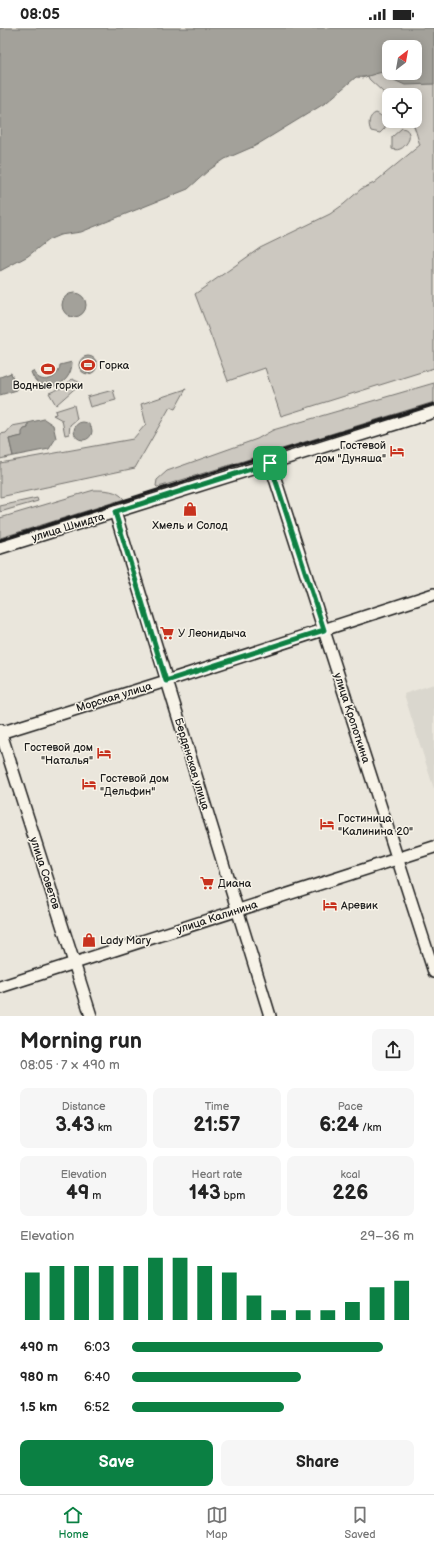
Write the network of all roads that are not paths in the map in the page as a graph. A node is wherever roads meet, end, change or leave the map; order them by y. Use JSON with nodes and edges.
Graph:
{"nodes":[{"id":1,"x":434,"y":412,"type":"edge"},
{"id":2,"x":270,"y":463,"type":"junction"},
{"id":3,"x":115,"y":512,"type":"junction"},
{"id":4,"x":0,"y":548,"type":"edge"},
{"id":5,"x":434,"y":594,"type":"edge"},
{"id":6,"x":324,"y":630,"type":"junction"},
{"id":7,"x":166,"y":681,"type":"junction"},
{"id":8,"x":0,"y":732,"type":"edge"},
{"id":9,"x":434,"y":847,"type":"edge"},
{"id":10,"x":397,"y":859,"type":"junction"},
{"id":11,"x":236,"y":911,"type":"junction"},
{"id":12,"x":74,"y":964,"type":"junction"},
{"id":13,"x":434,"y":972,"type":"edge"},
{"id":14,"x":0,"y":987,"type":"edge"},
{"id":15,"x":91,"y":1016,"type":"edge"},
{"id":16,"x":270,"y":1016,"type":"edge"}],
"edges":[{"from":1,"to":2,"type":"street","name":"улица Шмидта"},
{"from":2,"to":3,"type":"street","name":"улица Шмидта"},
{"from":2,"to":6,"type":"street","name":"улица Кропоткина"},
{"from":3,"to":4,"type":"street","name":"улица Шмидта"},
{"from":3,"to":7,"type":"street","name":"Бердянская улица"},
{"from":5,"to":6,"type":"street","name":"Морская улица"},
{"from":6,"to":7,"type":"street","name":"Морская улица"},
{"from":6,"to":10,"type":"street","name":"улица Кропоткина"},
{"from":7,"to":8,"type":"street","name":"Морская улица"},
{"from":7,"to":11,"type":"street","name":"Бердянская улица"},
{"from":8,"to":12,"type":"street","name":"улица Советов"},
{"from":9,"to":10,"type":"street","name":"улица Калинина"},
{"from":10,"to":11,"type":"street","name":"улица Калинина"},
{"from":10,"to":13,"type":"street","name":"улица Кропоткина"},
{"from":11,"to":12,"type":"street","name":"улица Калинина"},
{"from":11,"to":16,"type":"street","name":"Бердянская улица"},
{"from":12,"to":14,"type":"street","name":"улица Калинина"},
{"from":12,"to":15,"type":"street","name":"улица Советов"}]}
